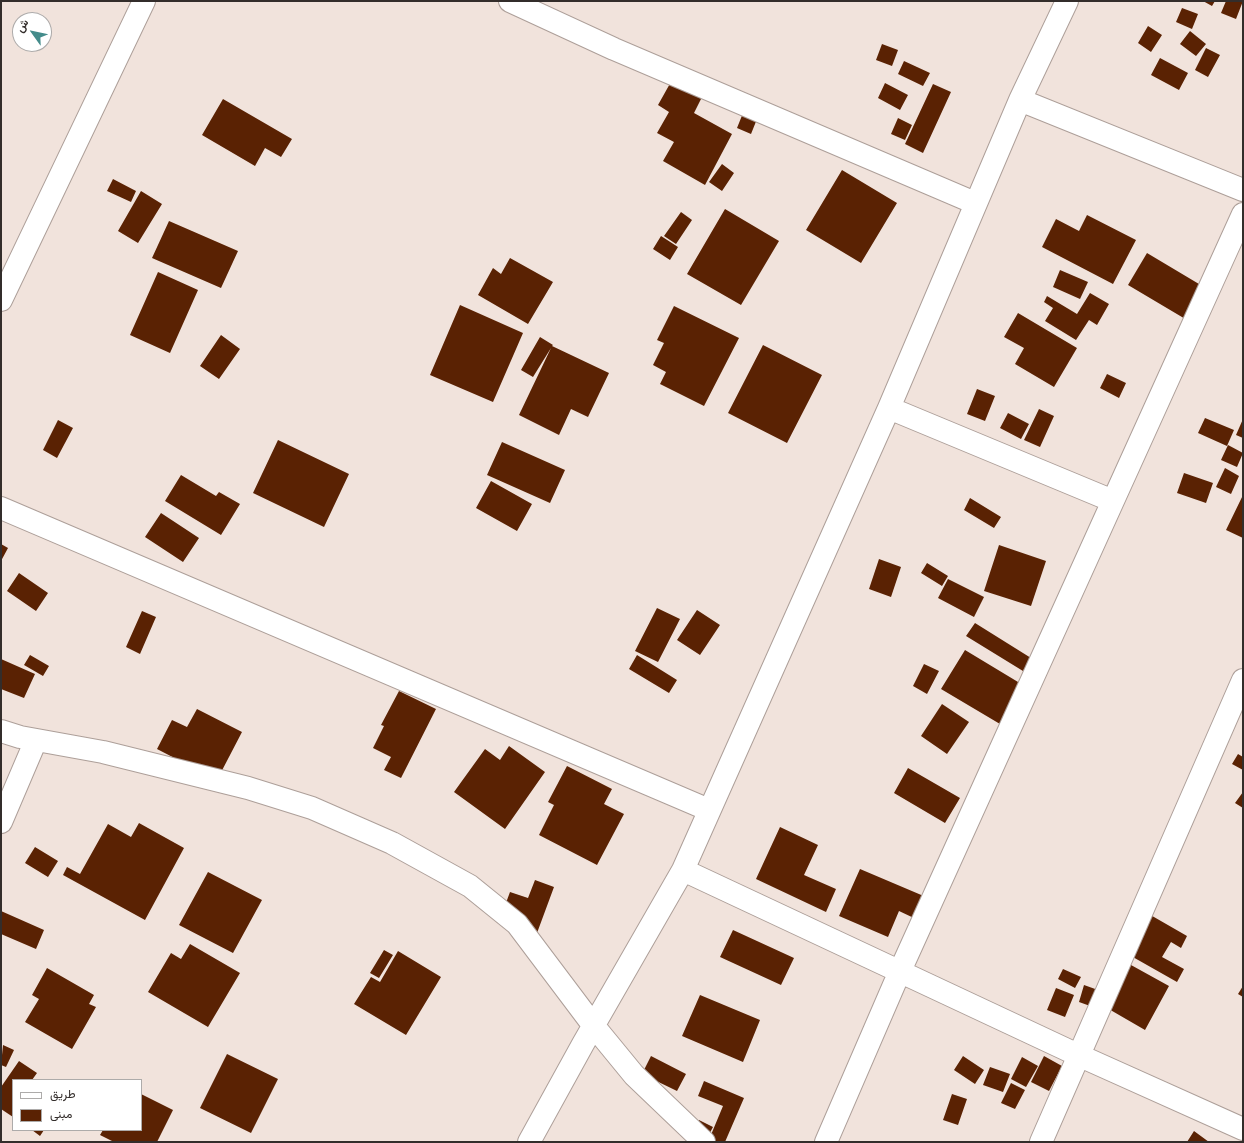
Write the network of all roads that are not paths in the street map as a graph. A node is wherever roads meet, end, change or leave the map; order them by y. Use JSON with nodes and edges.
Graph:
{"nodes":[{"id":1,"x":144,"y":1,"type":"edge"},
{"id":2,"x":510,"y":1,"type":"edge"},
{"id":3,"x":1067,"y":1,"type":"edge"},
{"id":4,"x":1020,"y":100,"type":"junction"},
{"id":5,"x":1243,"y":190,"type":"edge"},
{"id":6,"x":975,"y":203,"type":"junction"},
{"id":7,"x":1243,"y":214,"type":"edge"},
{"id":8,"x":1,"y":300,"type":"edge"},
{"id":9,"x":889,"y":408,"type":"junction"},
{"id":10,"x":1113,"y":501,"type":"junction"},
{"id":11,"x":1,"y":508,"type":"edge"},
{"id":12,"x":1243,"y":680,"type":"edge"},
{"id":13,"x":1,"y":731,"type":"edge"},
{"id":14,"x":36,"y":740,"type":"junction"},
{"id":15,"x":709,"y":810,"type":"junction"},
{"id":16,"x":1,"y":822,"type":"edge"},
{"id":17,"x":682,"y":870,"type":"junction"},
{"id":18,"x":900,"y":971,"type":"junction"},
{"id":19,"x":593,"y":1025,"type":"junction"},
{"id":20,"x":1078,"y":1055,"type":"junction"},
{"id":21,"x":1243,"y":1129,"type":"edge"},
{"id":22,"x":529,"y":1142,"type":"edge"},
{"id":23,"x":704,"y":1142,"type":"edge"},
{"id":24,"x":826,"y":1142,"type":"edge"},
{"id":25,"x":1041,"y":1142,"type":"edge"}],
"edges":[{"from":1,"to":8,"type":"street"},
{"from":2,"to":6,"type":"street"},
{"from":3,"to":4,"type":"street"},
{"from":4,"to":5,"type":"street"},
{"from":4,"to":6,"type":"street"},
{"from":6,"to":9,"type":"street"},
{"from":7,"to":10,"type":"street"},
{"from":9,"to":10,"type":"street"},
{"from":9,"to":15,"type":"street"},
{"from":10,"to":18,"type":"street"},
{"from":11,"to":15,"type":"street"},
{"from":12,"to":20,"type":"street"},
{"from":13,"to":14,"type":"street"},
{"from":14,"to":16,"type":"street"},
{"from":14,"to":19,"type":"street"},
{"from":15,"to":17,"type":"street"},
{"from":17,"to":18,"type":"street"},
{"from":17,"to":19,"type":"street"},
{"from":18,"to":20,"type":"street"},
{"from":18,"to":24,"type":"street"},
{"from":19,"to":22,"type":"street"},
{"from":19,"to":23,"type":"street"},
{"from":20,"to":21,"type":"street"},
{"from":20,"to":25,"type":"street"}]}
